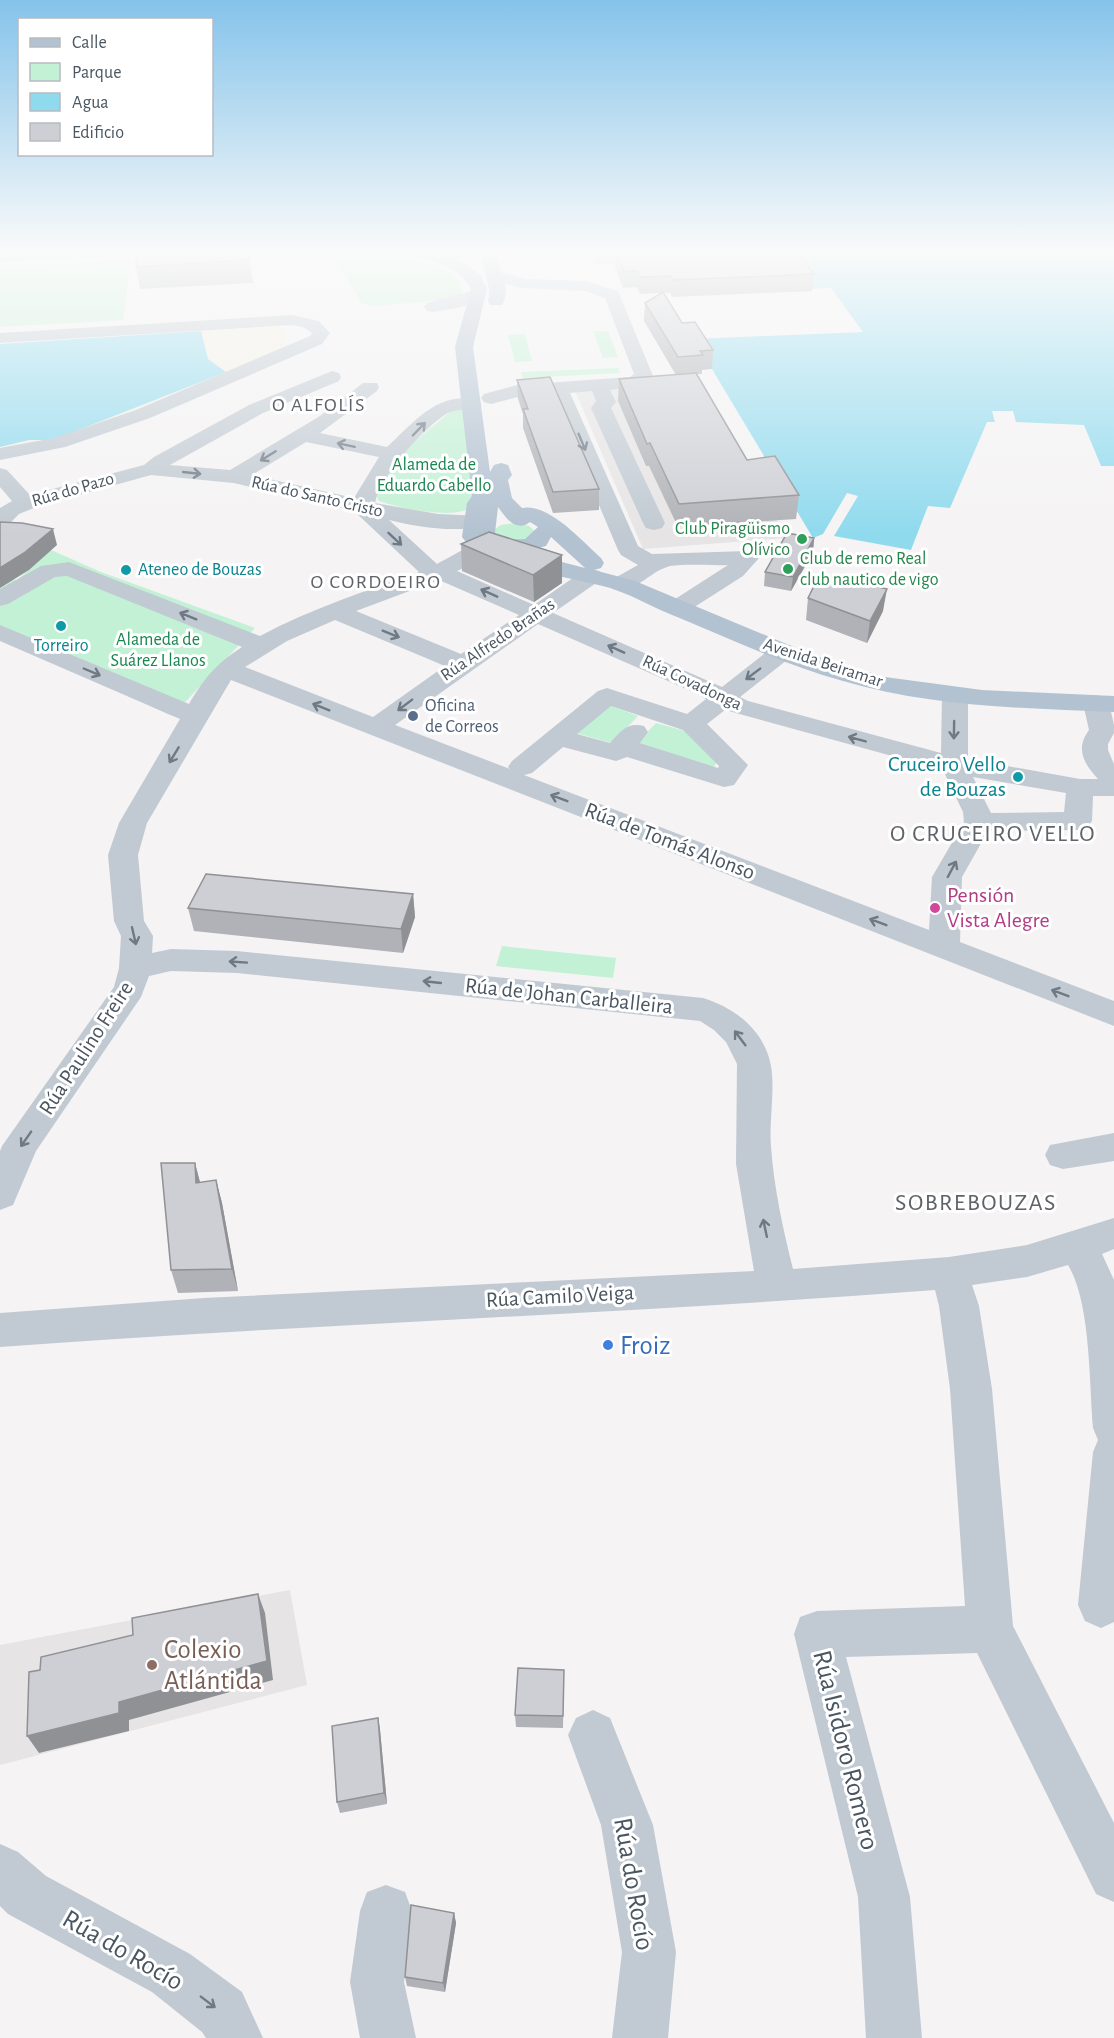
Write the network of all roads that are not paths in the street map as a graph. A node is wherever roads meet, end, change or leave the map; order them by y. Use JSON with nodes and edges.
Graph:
{"nodes":[{"id":1,"x":307,"y":344,"type":"edge"},
{"id":2,"x":465,"y":344,"type":"edge"},
{"id":3,"x":631,"y":344,"type":"edge"},
{"id":4,"x":332,"y":377,"type":"dead end"},
{"id":5,"x":219,"y":382,"type":"junction"},
{"id":6,"x":600,"y":385,"type":"junction"},
{"id":7,"x":370,"y":387,"type":"dead end"},
{"id":8,"x":560,"y":388,"type":"junction"},
{"id":9,"x":490,"y":389,"type":"joint"},
{"id":10,"x":276,"y":403,"type":"junction"},
{"id":11,"x":471,"y":404,"type":"junction"},
{"id":12,"x":494,"y":419,"type":"dead end"},
{"id":13,"x":327,"y":420,"type":"junction"},
{"id":14,"x":302,"y":435,"type":"junction"},
{"id":15,"x":498,"y":450,"type":"dead end"},
{"id":16,"x":0,"y":454,"type":"edge"},
{"id":17,"x":391,"y":454,"type":"junction"},
{"id":18,"x":151,"y":469,"type":"junction"},
{"id":19,"x":0,"y":474,"type":"edge"},
{"id":20,"x":502,"y":475,"type":"junction"},
{"id":21,"x":234,"y":477,"type":"junction"},
{"id":22,"x":363,"y":509,"type":"junction"},
{"id":23,"x":9,"y":511,"type":"edge"},
{"id":24,"x":654,"y":523,"type":"dead end"},
{"id":25,"x":493,"y":533,"type":"junction"},
{"id":26,"x":652,"y":563,"type":"junction"},
{"id":27,"x":434,"y":570,"type":"junction"},
{"id":28,"x":592,"y":570,"type":"junction"},
{"id":29,"x":618,"y":583,"type":"junction"},
{"id":30,"x":711,"y":588,"type":"junction"},
{"id":31,"x":6,"y":589,"type":"edge"},
{"id":32,"x":677,"y":608,"type":"junction"},
{"id":33,"x":337,"y":612,"type":"junction"},
{"id":34,"x":537,"y":614,"type":"junction"},
{"id":35,"x":0,"y":632,"type":"edge"},
{"id":36,"x":262,"y":645,"type":"junction"},
{"id":37,"x":783,"y":651,"type":"junction"},
{"id":38,"x":463,"y":664,"type":"junction"},
{"id":39,"x":226,"y":669,"type":"junction"},
{"id":40,"x":955,"y":696,"type":"junction"},
{"id":41,"x":723,"y":697,"type":"junction"},
{"id":42,"x":1105,"y":704,"type":"edge"},
{"id":43,"x":654,"y":711,"type":"junction"},
{"id":44,"x":195,"y":716,"type":"junction"},
{"id":45,"x":692,"y":724,"type":"junction"},
{"id":46,"x":376,"y":727,"type":"junction"},
{"id":47,"x":558,"y":737,"type":"junction"},
{"id":48,"x":622,"y":746,"type":"junction"},
{"id":49,"x":954,"y":765,"type":"junction"},
{"id":50,"x":522,"y":767,"type":"dead end"},
{"id":51,"x":1114,"y":779,"type":"edge"},
{"id":52,"x":1080,"y":786,"type":"junction"},
{"id":53,"x":1114,"y":788,"type":"edge"},
{"id":54,"x":978,"y":822,"type":"junction"},
{"id":55,"x":944,"y":947,"type":"junction"},
{"id":56,"x":135,"y":968,"type":"junction"},
{"id":57,"x":1114,"y":1014,"type":"edge"},
{"id":58,"x":1114,"y":1147,"type":"edge"},
{"id":59,"x":1063,"y":1155,"type":"dead end"},
{"id":60,"x":0,"y":1195,"type":"edge"},
{"id":61,"x":1114,"y":1233,"type":"edge"},
{"id":62,"x":1077,"y":1247,"type":"junction"},
{"id":63,"x":949,"y":1274,"type":"junction"},
{"id":64,"x":777,"y":1286,"type":"junction"},
{"id":65,"x":0,"y":1330,"type":"edge"},
{"id":66,"x":1114,"y":1428,"type":"edge"},
{"id":67,"x":1114,"y":1452,"type":"edge"},
{"id":68,"x":1101,"y":1605,"type":"dead end"},
{"id":69,"x":990,"y":1629,"type":"junction"},
{"id":70,"x":593,"y":1735,"type":"dead end"},
{"id":71,"x":0,"y":1870,"type":"edge"},
{"id":72,"x":1114,"y":1876,"type":"edge"},
{"id":73,"x":386,"y":1911,"type":"dead end"},
{"id":74,"x":235,"y":2038,"type":"edge"},
{"id":75,"x":388,"y":2038,"type":"edge"},
{"id":76,"x":640,"y":2038,"type":"edge"},
{"id":77,"x":894,"y":2038,"type":"edge"}],
"edges":[{"from":1,"to":5,"type":"street"},
{"from":2,"to":11,"type":"main road"},
{"from":3,"to":6,"type":"street"},
{"from":4,"to":10,"type":"street"},
{"from":5,"to":10,"type":"street"},
{"from":5,"to":16,"type":"street"},
{"from":6,"to":8,"type":"street"},
{"from":6,"to":24,"type":"street"},
{"from":7,"to":13,"type":"street"},
{"from":8,"to":9,"type":"street"},
{"from":8,"to":26,"type":"street","one_way":true},
{"from":9,"to":12,"type":"main road"},
{"from":10,"to":13,"type":"street"},
{"from":10,"to":18,"type":"street"},
{"from":17,"to":11,"type":"street","one_way":true},
{"from":11,"to":25,"type":"main road"},
{"from":13,"to":14,"type":"street"},
{"from":17,"to":14,"type":"street","one_way":true},
{"from":14,"to":21,"type":"street","one_way":true},
{"from":15,"to":20,"type":"main road"},
{"from":17,"to":22,"type":"street"},
{"from":18,"to":21,"type":"street","name":"Rúa do Santo Cristo","one_way":true},
{"from":18,"to":23,"type":"street","name":"Rúa do Pazo"},
{"from":19,"to":23,"type":"street"},
{"from":20,"to":25,"type":"main road"},
{"from":20,"to":28,"type":"main road"},
{"from":21,"to":22,"type":"street","name":"Rúa do Santo Cristo"},
{"from":22,"to":25,"type":"street","name":"Rúa do Santo Cristo"},
{"from":22,"to":27,"type":"street","name":"Rúa Covadonga","one_way":true},
{"from":25,"to":27,"type":"street"},
{"from":25,"to":28,"type":"main road","name":"Avenida Beiramar"},
{"from":25,"to":28,"type":"main road","name":"Avenida Beiramar"},
{"from":26,"to":29,"type":"street"},
{"from":26,"to":30,"type":"street"},
{"from":26,"to":30,"type":"street"},
{"from":27,"to":33,"type":"street"},
{"from":34,"to":27,"type":"street","name":"Rúa Covadonga","one_way":true},
{"from":28,"to":29,"type":"main road","name":"Avenida Beiramar"},
{"from":28,"to":34,"type":"street","name":"Rúa Alfredo Brañas"},
{"from":29,"to":32,"type":"main road","name":"Avenida Beiramar"},
{"from":30,"to":32,"type":"street"},
{"from":36,"to":31,"type":"street","one_way":true},
{"from":32,"to":37,"type":"main road","name":"Avenida Beiramar"},
{"from":33,"to":36,"type":"street"},
{"from":33,"to":38,"type":"street","one_way":true},
{"from":34,"to":38,"type":"street","name":"Rúa Alfredo Brañas"},
{"from":41,"to":34,"type":"street","name":"Rúa Covadonga","one_way":true},
{"from":35,"to":44,"type":"street","one_way":true},
{"from":36,"to":39,"type":"street"},
{"from":37,"to":40,"type":"main road","name":"Avenida Beiramar"},
{"from":37,"to":41,"type":"street","one_way":true},
{"from":38,"to":46,"type":"street","name":"Rúa Alfredo Brañas","one_way":true},
{"from":39,"to":44,"type":"street","name":"Rúa Paulino Freire"},
{"from":46,"to":39,"type":"street","name":"Rúa de Tomás Alonso","one_way":true},
{"from":40,"to":42,"type":"main road","name":"Avenida Beiramar"},
{"from":40,"to":49,"type":"street","one_way":true},
{"from":41,"to":45,"type":"street"},
{"from":49,"to":41,"type":"street","name":"Rúa Covadonga","one_way":true},
{"from":42,"to":51,"type":"street"},
{"from":43,"to":45,"type":"street"},
{"from":43,"to":47,"type":"street"},
{"from":43,"to":48,"type":"street"},
{"from":44,"to":56,"type":"street","name":"Rúa Paulino Freire","one_way":true},
{"from":45,"to":48,"type":"street"},
{"from":55,"to":46,"type":"street","name":"Rúa de Tomás Alonso","one_way":true},
{"from":47,"to":48,"type":"street"},
{"from":47,"to":50,"type":"street"},
{"from":49,"to":52,"type":"street","name":"Rúa Covadonga"},
{"from":49,"to":54,"type":"street"},
{"from":52,"to":53,"type":"street","name":"Rúa Covadonga"},
{"from":52,"to":54,"type":"street"},
{"from":55,"to":54,"type":"street","one_way":true},
{"from":57,"to":55,"type":"street","name":"Rúa de Tomás Alonso","one_way":true},
{"from":56,"to":60,"type":"street","name":"Rúa Paulino Freire","one_way":true},
{"from":64,"to":56,"type":"street","name":"Rúa de Johan Carballeira","one_way":true},
{"from":58,"to":59,"type":"street"},
{"from":61,"to":62,"type":"street","name":"Rúa Camilo Veiga"},
{"from":62,"to":63,"type":"street","name":"Rúa Camilo Veiga"},
{"from":62,"to":66,"type":"street"},
{"from":63,"to":64,"type":"street","name":"Rúa Camilo Veiga"},
{"from":63,"to":69,"type":"street"},
{"from":64,"to":65,"type":"street","name":"Rúa Camilo Veiga"},
{"from":67,"to":68,"type":"street"},
{"from":69,"to":72,"type":"street"},
{"from":69,"to":77,"type":"street","name":"Rúa Isidoro Romero"},
{"from":70,"to":76,"type":"street","name":"Rúa do Rocío"},
{"from":71,"to":74,"type":"street","name":"Rúa do Rocío","one_way":true},
{"from":73,"to":75,"type":"street"}]}
